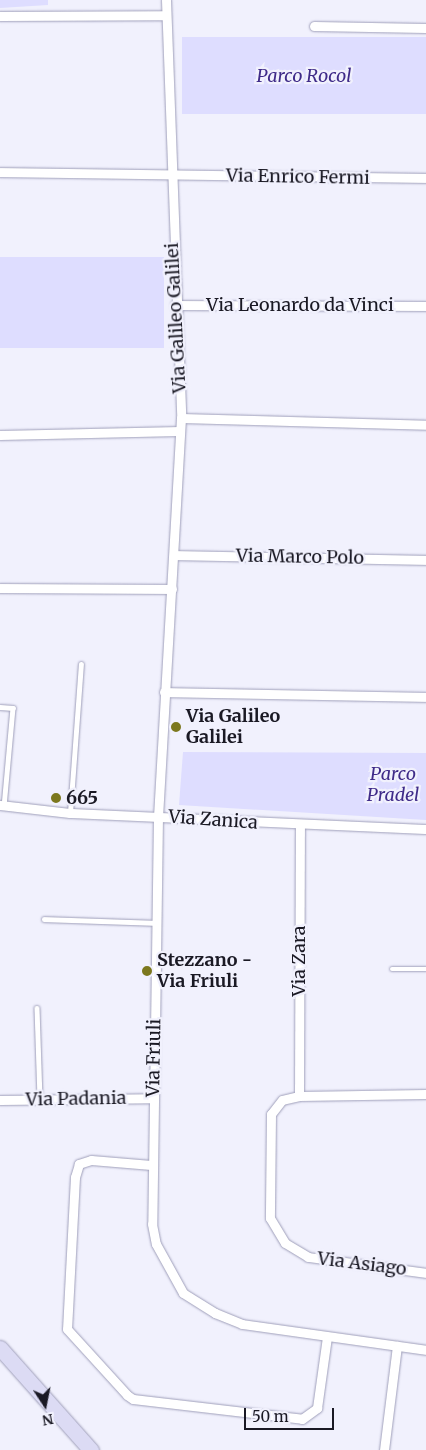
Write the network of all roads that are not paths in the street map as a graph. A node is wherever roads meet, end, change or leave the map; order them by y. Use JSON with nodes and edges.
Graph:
{"nodes":[{"id":1,"x":166,"y":0,"type":"edge"},
{"id":2,"x":166,"y":15,"type":"junction"},
{"id":3,"x":0,"y":16,"type":"edge"},
{"id":4,"x":314,"y":26,"type":"dead end"},
{"id":5,"x":426,"y":28,"type":"edge"},
{"id":6,"x":0,"y":172,"type":"edge"},
{"id":7,"x":169,"y":176,"type":"junction"},
{"id":8,"x":426,"y":178,"type":"edge"},
{"id":9,"x":175,"y":305,"type":"junction"},
{"id":10,"x":426,"y":306,"type":"edge"},
{"id":11,"x":181,"y":418,"type":"junction"},
{"id":12,"x":426,"y":425,"type":"edge"},
{"id":13,"x":180,"y":431,"type":"junction"},
{"id":14,"x":0,"y":435,"type":"edge"},
{"id":15,"x":174,"y":555,"type":"junction"},
{"id":16,"x":426,"y":560,"type":"edge"},
{"id":17,"x":0,"y":588,"type":"edge"},
{"id":18,"x":172,"y":589,"type":"junction"},
{"id":19,"x":81,"y":664,"type":"dead end"},
{"id":20,"x":164,"y":692,"type":"junction"},
{"id":21,"x":426,"y":697,"type":"edge"},
{"id":22,"x":0,"y":707,"type":"edge"},
{"id":23,"x":2,"y":806,"type":"edge"},
{"id":24,"x":70,"y":813,"type":"junction"},
{"id":25,"x":158,"y":816,"type":"junction"},
{"id":26,"x":300,"y":826,"type":"junction"},
{"id":27,"x":426,"y":829,"type":"edge"},
{"id":28,"x":44,"y":919,"type":"dead end"},
{"id":29,"x":157,"y":923,"type":"junction"},
{"id":30,"x":392,"y":969,"type":"dead end"},
{"id":31,"x":426,"y":969,"type":"edge"},
{"id":32,"x":37,"y":1008,"type":"dead end"},
{"id":33,"x":426,"y":1094,"type":"edge"},
{"id":34,"x":299,"y":1096,"type":"junction"},
{"id":35,"x":153,"y":1098,"type":"junction"},
{"id":36,"x":0,"y":1100,"type":"edge"},
{"id":37,"x":40,"y":1100,"type":"junction"},
{"id":38,"x":151,"y":1165,"type":"junction"},
{"id":39,"x":426,"y":1272,"type":"edge"},
{"id":40,"x":327,"y":1337,"type":"junction"},
{"id":41,"x":397,"y":1346,"type":"junction"},
{"id":42,"x":0,"y":1348,"type":"edge"},
{"id":43,"x":426,"y":1350,"type":"edge"},
{"id":44,"x":91,"y":1450,"type":"edge"},
{"id":45,"x":384,"y":1450,"type":"edge"}],
"edges":[{"from":1,"to":2,"type":"street","name":"Via Galileo Galilei"},
{"from":2,"to":3,"type":"street"},
{"from":2,"to":7,"type":"street","name":"Via Galileo Galilei"},
{"from":4,"to":5,"type":"street"},
{"from":6,"to":7,"type":"street","name":"Via Enrico Fermi"},
{"from":7,"to":8,"type":"street","name":"Via Enrico Fermi"},
{"from":7,"to":9,"type":"street","name":"Via Galileo Galilei"},
{"from":9,"to":10,"type":"street","name":"Via Leonardo da Vinci"},
{"from":9,"to":11,"type":"street","name":"Via Galileo Galilei"},
{"from":11,"to":12,"type":"street"},
{"from":11,"to":13,"type":"street","name":"Via Galileo Galilei"},
{"from":13,"to":14,"type":"street"},
{"from":13,"to":15,"type":"street","name":"Via Galileo Galilei"},
{"from":15,"to":16,"type":"street","name":"Via Marco Polo"},
{"from":15,"to":18,"type":"street","name":"Via Galileo Galilei"},
{"from":17,"to":18,"type":"street"},
{"from":18,"to":20,"type":"street","name":"Via Galileo Galilei"},
{"from":19,"to":24,"type":"lane"},
{"from":20,"to":21,"type":"street"},
{"from":20,"to":25,"type":"street","name":"Via Galileo Galilei"},
{"from":22,"to":23,"type":"lane"},
{"from":23,"to":24,"type":"street","name":"Via Zanica"},
{"from":24,"to":25,"type":"street","name":"Via Zanica"},
{"from":25,"to":26,"type":"street","name":"Via Zanica"},
{"from":25,"to":29,"type":"street","name":"Via Friuli"},
{"from":26,"to":27,"type":"street","name":"Via Zanica"},
{"from":26,"to":34,"type":"street","name":"Via Zara"},
{"from":28,"to":29,"type":"lane"},
{"from":29,"to":35,"type":"street","name":"Via Friuli"},
{"from":30,"to":31,"type":"lane"},
{"from":32,"to":37,"type":"lane"},
{"from":33,"to":34,"type":"street"},
{"from":34,"to":39,"type":"street","name":"Via Asiago"},
{"from":35,"to":37,"type":"street","name":"Via Padania"},
{"from":35,"to":38,"type":"street","name":"Via Friuli"},
{"from":36,"to":37,"type":"street","name":"Via Padania"},
{"from":38,"to":40,"type":"street","name":"Via Friuli"},
{"from":38,"to":40,"type":"street"},
{"from":40,"to":41,"type":"street"},
{"from":41,"to":43,"type":"street"},
{"from":41,"to":45,"type":"street"},
{"from":42,"to":44,"type":"main road"}]}
